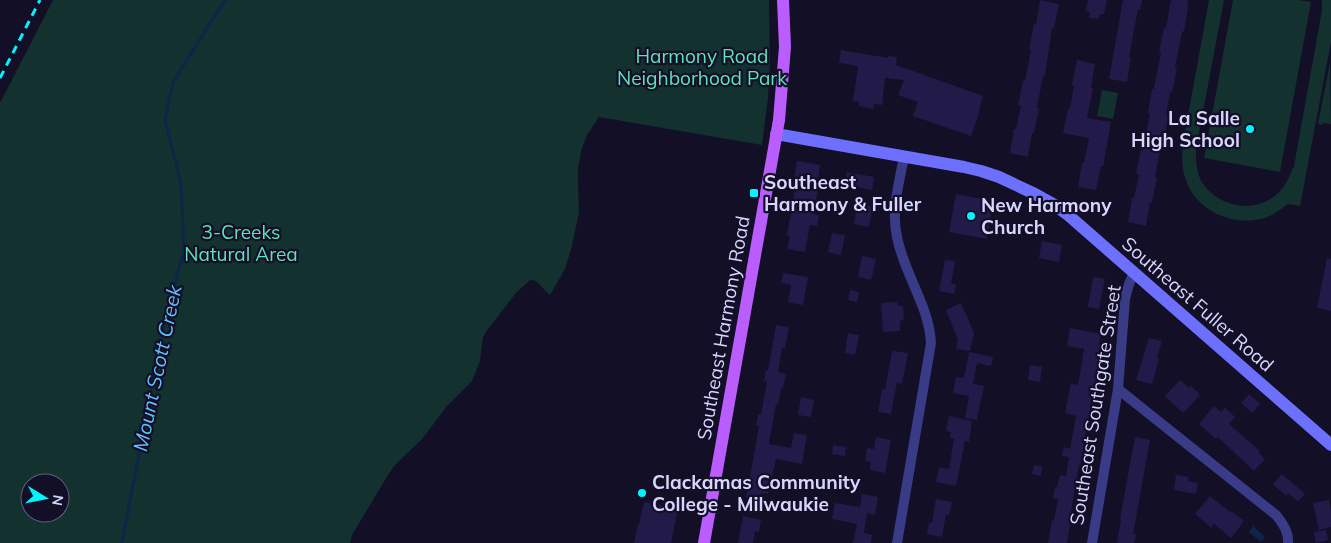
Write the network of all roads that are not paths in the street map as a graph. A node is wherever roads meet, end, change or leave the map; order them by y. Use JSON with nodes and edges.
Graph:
{"nodes":[{"id":1,"x":783,"y":0,"type":"edge"},
{"id":2,"x":776,"y":134,"type":"junction"},
{"id":3,"x":904,"y":157,"type":"junction"},
{"id":4,"x":1134,"y":273,"type":"junction"},
{"id":5,"x":1118,"y":389,"type":"junction"},
{"id":6,"x":1331,"y":445,"type":"edge"},
{"id":7,"x":704,"y":543,"type":"edge"},
{"id":8,"x":897,"y":543,"type":"edge"},
{"id":9,"x":1092,"y":543,"type":"edge"},
{"id":10,"x":1288,"y":543,"type":"edge"}],
"edges":[{"from":1,"to":2,"type":"main road","name":"Southeast Harmony Road"},
{"from":2,"to":3,"type":"street","name":"Southeast Fuller Road"},
{"from":2,"to":7,"type":"main road","name":"Southeast Harmony Road"},
{"from":3,"to":4,"type":"street","name":"Southeast Fuller Road"},
{"from":3,"to":8,"type":"street"},
{"from":4,"to":5,"type":"street","name":"Southeast Southgate Street"},
{"from":4,"to":6,"type":"street","name":"Southeast Fuller Road"},
{"from":5,"to":9,"type":"street","name":"Southeast Southgate Street"},
{"from":5,"to":10,"type":"street"}]}
